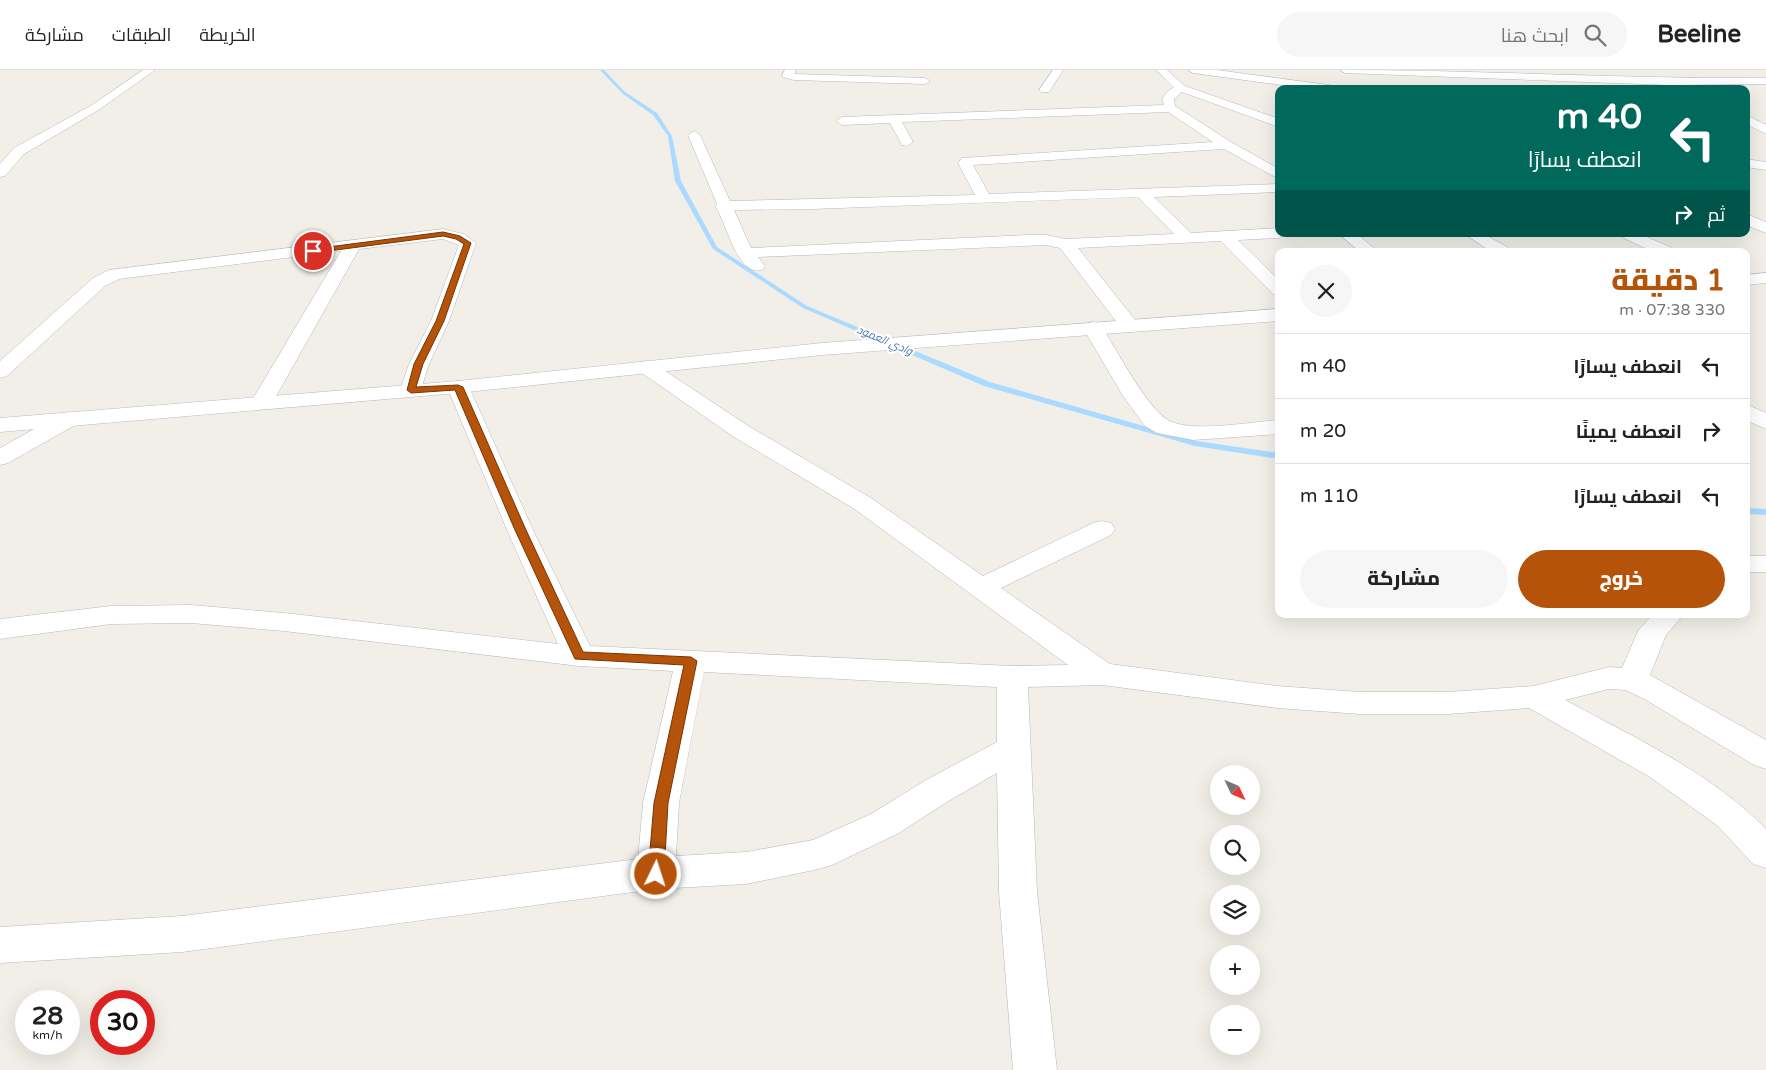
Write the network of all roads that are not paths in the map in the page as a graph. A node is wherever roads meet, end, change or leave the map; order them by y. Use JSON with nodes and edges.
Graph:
{"nodes":[{"id":1,"x":150,"y":70,"type":"edge"},
{"id":2,"x":790,"y":70,"type":"edge"},
{"id":3,"x":1058,"y":70,"type":"edge"},
{"id":4,"x":1162,"y":70,"type":"edge"},
{"id":5,"x":1198,"y":70,"type":"edge"},
{"id":6,"x":1345,"y":70,"type":"edge"},
{"id":7,"x":1636,"y":70,"type":"edge"},
{"id":8,"x":1393,"y":71,"type":"edge"},
{"id":9,"x":1467,"y":74,"type":"junction"},
{"id":10,"x":925,"y":81,"type":"dead end"},
{"id":11,"x":1766,"y":81,"type":"edge"},
{"id":12,"x":1669,"y":82,"type":"junction"},
{"id":13,"x":1307,"y":85,"type":"edge"},
{"id":14,"x":1398,"y":85,"type":"dead end"},
{"id":15,"x":1484,"y":85,"type":"edge"},
{"id":16,"x":1675,"y":85,"type":"edge"},
{"id":17,"x":1181,"y":88,"type":"junction"},
{"id":18,"x":1045,"y":90,"type":"dead end"},
{"id":19,"x":1269,"y":105,"type":"dead end"},
{"id":20,"x":1170,"y":108,"type":"junction"},
{"id":21,"x":1240,"y":108,"type":"junction"},
{"id":22,"x":1092,"y":111,"type":"junction"},
{"id":23,"x":1023,"y":114,"type":"junction"},
{"id":24,"x":1750,"y":114,"type":"edge"},
{"id":25,"x":894,"y":118,"type":"junction"},
{"id":26,"x":842,"y":121,"type":"dead end"},
{"id":27,"x":1275,"y":121,"type":"edge"},
{"id":28,"x":1106,"y":122,"type":"dead end"},
{"id":29,"x":1027,"y":126,"type":"dead end"},
{"id":30,"x":1275,"y":128,"type":"edge"},
{"id":31,"x":1260,"y":130,"type":"dead end"},
{"id":32,"x":1766,"y":130,"type":"edge"},
{"id":33,"x":694,"y":134,"type":"dead end"},
{"id":34,"x":1127,"y":139,"type":"dead end"},
{"id":35,"x":1230,"y":139,"type":"junction"},
{"id":36,"x":907,"y":142,"type":"dead end"},
{"id":37,"x":1142,"y":150,"type":"junction"},
{"id":38,"x":6,"y":159,"type":"edge"},
{"id":39,"x":1750,"y":163,"type":"edge"},
{"id":40,"x":1766,"y":166,"type":"edge"},
{"id":41,"x":1275,"y":172,"type":"edge"},
{"id":42,"x":0,"y":173,"type":"edge"},
{"id":43,"x":1275,"y":188,"type":"edge"},
{"id":44,"x":1143,"y":194,"type":"junction"},
{"id":45,"x":984,"y":198,"type":"junction"},
{"id":46,"x":724,"y":206,"type":"junction"},
{"id":47,"x":1750,"y":221,"type":"edge"},
{"id":48,"x":1766,"y":228,"type":"edge"},
{"id":49,"x":1275,"y":233,"type":"edge"},
{"id":50,"x":1224,"y":236,"type":"junction"},
{"id":51,"x":1351,"y":237,"type":"edge"},
{"id":52,"x":1478,"y":237,"type":"edge"},
{"id":53,"x":1634,"y":237,"type":"edge"},
{"id":54,"x":1186,"y":238,"type":"junction"},
{"id":55,"x":1066,"y":244,"type":"junction"},
{"id":56,"x":352,"y":246,"type":"junction"},
{"id":57,"x":1365,"y":248,"type":"edge"},
{"id":58,"x":1496,"y":248,"type":"edge"},
{"id":59,"x":1658,"y":248,"type":"edge"},
{"id":60,"x":745,"y":253,"type":"junction"},
{"id":61,"x":761,"y":270,"type":"dead end"},
{"id":62,"x":1766,"y":278,"type":"edge"},
{"id":63,"x":1750,"y":280,"type":"edge"},
{"id":64,"x":1275,"y":286,"type":"edge"},
{"id":65,"x":1275,"y":315,"type":"edge"},
{"id":66,"x":1129,"y":325,"type":"junction"},
{"id":67,"x":1093,"y":328,"type":"junction"},
{"id":68,"x":646,"y":367,"type":"junction"},
{"id":69,"x":0,"y":372,"type":"edge"},
{"id":70,"x":458,"y":387,"type":"junction"},
{"id":71,"x":411,"y":390,"type":"junction"},
{"id":72,"x":262,"y":402,"type":"junction"},
{"id":73,"x":1750,"y":413,"type":"edge"},
{"id":74,"x":69,"y":419,"type":"junction"},
{"id":75,"x":1766,"y":422,"type":"edge"},
{"id":76,"x":0,"y":425,"type":"edge"},
{"id":77,"x":1275,"y":427,"type":"edge"},
{"id":78,"x":0,"y":458,"type":"edge"},
{"id":79,"x":1102,"y":528,"type":"dead end"},
{"id":80,"x":1750,"y":564,"type":"edge"},
{"id":81,"x":1766,"y":564,"type":"edge"},
{"id":82,"x":979,"y":588,"type":"junction"},
{"id":83,"x":1666,"y":618,"type":"edge"},
{"id":84,"x":0,"y":629,"type":"edge"},
{"id":85,"x":579,"y":656,"type":"junction"},
{"id":86,"x":691,"y":661,"type":"junction"},
{"id":87,"x":1102,"y":674,"type":"junction"},
{"id":88,"x":1012,"y":677,"type":"junction"},
{"id":89,"x":1632,"y":680,"type":"junction"},
{"id":90,"x":1534,"y":698,"type":"junction"},
{"id":91,"x":1014,"y":748,"type":"junction"},
{"id":92,"x":1766,"y":756,"type":"edge"},
{"id":93,"x":1766,"y":853,"type":"edge"},
{"id":94,"x":656,"y":874,"type":"junction"},
{"id":95,"x":0,"y":945,"type":"edge"},
{"id":96,"x":1035,"y":1070,"type":"edge"}],
"edges":[{"from":1,"to":38,"type":"street"},
{"from":2,"to":10,"type":"street"},
{"from":3,"to":18,"type":"street"},
{"from":4,"to":17,"type":"street"},
{"from":5,"to":13,"type":"street"},
{"from":6,"to":8,"type":"street"},
{"from":7,"to":12,"type":"street"},
{"from":8,"to":9,"type":"street"},
{"from":8,"to":14,"type":"street"},
{"from":9,"to":12,"type":"street"},
{"from":9,"to":15,"type":"street"},
{"from":11,"to":12,"type":"street"},
{"from":12,"to":16,"type":"street"},
{"from":17,"to":20,"type":"street"},
{"from":17,"to":21,"type":"street"},
{"from":19,"to":21,"type":"street"},
{"from":20,"to":22,"type":"street"},
{"from":20,"to":35,"type":"street"},
{"from":21,"to":27,"type":"street"},
{"from":22,"to":23,"type":"street"},
{"from":22,"to":28,"type":"street"},
{"from":23,"to":25,"type":"street"},
{"from":23,"to":29,"type":"street"},
{"from":24,"to":32,"type":"street"},
{"from":25,"to":26,"type":"street"},
{"from":25,"to":36,"type":"street"},
{"from":30,"to":31,"type":"street"},
{"from":33,"to":46,"type":"street"},
{"from":34,"to":37,"type":"street"},
{"from":35,"to":37,"type":"street"},
{"from":35,"to":41,"type":"street"},
{"from":37,"to":45,"type":"street"},
{"from":38,"to":42,"type":"street"},
{"from":39,"to":40,"type":"street"},
{"from":43,"to":44,"type":"street"},
{"from":44,"to":45,"type":"street"},
{"from":44,"to":54,"type":"street"},
{"from":45,"to":46,"type":"street"},
{"from":46,"to":60,"type":"street"},
{"from":47,"to":48,"type":"street"},
{"from":49,"to":50,"type":"street"},
{"from":50,"to":54,"type":"street"},
{"from":50,"to":64,"type":"street"},
{"from":51,"to":57,"type":"street"},
{"from":52,"to":58,"type":"street"},
{"from":53,"to":59,"type":"street"},
{"from":54,"to":55,"type":"street"},
{"from":55,"to":60,"type":"street"},
{"from":55,"to":66,"type":"street"},
{"from":56,"to":69,"type":"street"},
{"from":56,"to":71,"type":"street"},
{"from":56,"to":72,"type":"street"},
{"from":60,"to":61,"type":"street"},
{"from":62,"to":63,"type":"street"},
{"from":65,"to":66,"type":"street"},
{"from":66,"to":67,"type":"street"},
{"from":67,"to":68,"type":"street"},
{"from":67,"to":77,"type":"street"},
{"from":68,"to":70,"type":"street"},
{"from":68,"to":82,"type":"street"},
{"from":70,"to":71,"type":"street"},
{"from":70,"to":85,"type":"street"},
{"from":71,"to":72,"type":"street"},
{"from":72,"to":74,"type":"street"},
{"from":73,"to":75,"type":"street"},
{"from":74,"to":76,"type":"street"},
{"from":74,"to":78,"type":"street"},
{"from":79,"to":82,"type":"street"},
{"from":80,"to":81,"type":"street"},
{"from":82,"to":87,"type":"street"},
{"from":83,"to":89,"type":"street"},
{"from":84,"to":85,"type":"street"},
{"from":85,"to":86,"type":"street"},
{"from":86,"to":88,"type":"street"},
{"from":86,"to":94,"type":"street"},
{"from":87,"to":88,"type":"street"},
{"from":87,"to":90,"type":"street"},
{"from":88,"to":91,"type":"street"},
{"from":89,"to":90,"type":"street"},
{"from":89,"to":92,"type":"street"},
{"from":90,"to":93,"type":"street"},
{"from":91,"to":94,"type":"street"},
{"from":91,"to":96,"type":"street"},
{"from":94,"to":95,"type":"street"}]}
